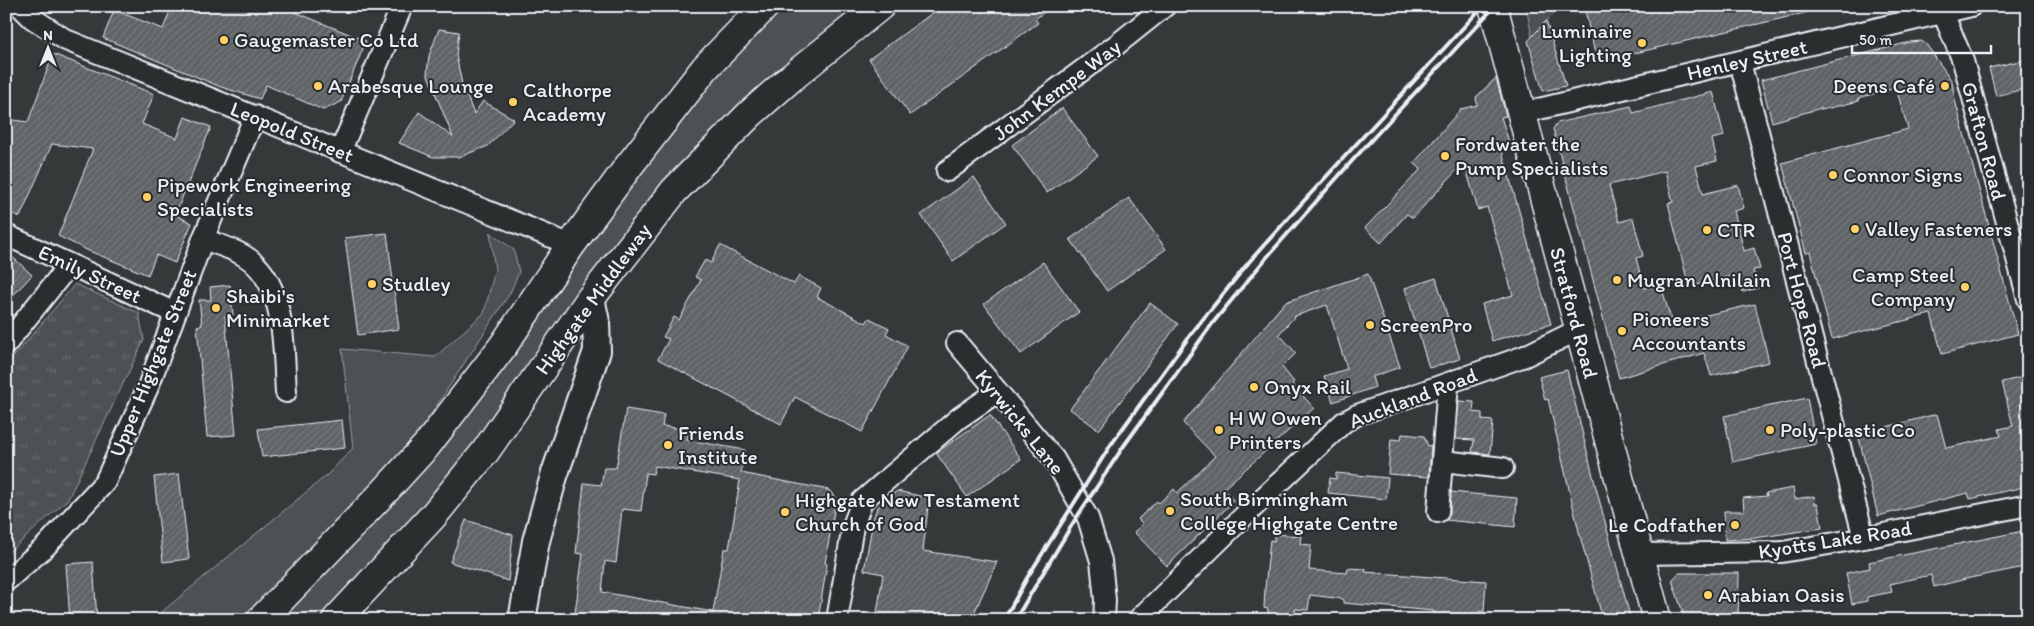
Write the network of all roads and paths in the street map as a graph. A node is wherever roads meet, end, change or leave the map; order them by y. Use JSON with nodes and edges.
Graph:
{"nodes":[{"id":1,"x":20,"y":6,"type":"edge"},
{"id":2,"x":402,"y":6,"type":"edge"},
{"id":3,"x":765,"y":6,"type":"edge"},
{"id":4,"x":880,"y":6,"type":"edge"},
{"id":5,"x":1165,"y":6,"type":"edge"},
{"id":6,"x":1493,"y":6,"type":"edge"},
{"id":7,"x":1971,"y":6,"type":"edge"},
{"id":8,"x":1930,"y":12,"type":"edge"},
{"id":9,"x":1740,"y":62,"type":"junction"},
{"id":10,"x":1522,"y":112,"type":"junction"},
{"id":11,"x":255,"y":116,"type":"junction"},
{"id":12,"x":340,"y":152,"type":"junction"},
{"id":13,"x":947,"y":171,"type":"dead end"},
{"id":14,"x":6,"y":234,"type":"edge"},
{"id":15,"x":203,"y":239,"type":"junction"},
{"id":16,"x":571,"y":245,"type":"junction"},
{"id":17,"x":69,"y":265,"type":"junction"},
{"id":18,"x":591,"y":298,"type":"junction"},
{"id":19,"x":2028,"y":299,"type":"edge"},
{"id":20,"x":175,"y":313,"type":"junction"},
{"id":21,"x":1578,"y":330,"type":"junction"},
{"id":22,"x":957,"y":343,"type":"dead end"},
{"id":23,"x":6,"y":344,"type":"edge"},
{"id":24,"x":1448,"y":384,"type":"junction"},
{"id":25,"x":286,"y":392,"type":"dead end"},
{"id":26,"x":997,"y":392,"type":"junction"},
{"id":27,"x":1443,"y":461,"type":"junction"},
{"id":28,"x":1503,"y":468,"type":"dead end"},
{"id":29,"x":2028,"y":505,"type":"edge"},
{"id":30,"x":1438,"y":512,"type":"dead end"},
{"id":31,"x":1864,"y":538,"type":"junction"},
{"id":32,"x":1640,"y":554,"type":"junction"},
{"id":33,"x":6,"y":581,"type":"edge"},
{"id":34,"x":262,"y":620,"type":"edge"},
{"id":35,"x":336,"y":620,"type":"edge"},
{"id":36,"x":522,"y":620,"type":"edge"},
{"id":37,"x":836,"y":620,"type":"edge"},
{"id":38,"x":1104,"y":620,"type":"edge"},
{"id":39,"x":1138,"y":620,"type":"edge"},
{"id":40,"x":1657,"y":620,"type":"edge"}],
"edges":[{"from":1,"to":11,"type":"street","name":"Leopold Street"},
{"from":2,"to":12,"type":"street"},
{"from":3,"to":16,"type":"highway"},
{"from":4,"to":18,"type":"highway","name":"Highgate Middleway"},
{"from":5,"to":13,"type":"street","name":"John Kempe Way"},
{"from":6,"to":10,"type":"highway","name":"Stratford Road"},
{"from":7,"to":8,"type":"street","name":"Henley Street"},
{"from":8,"to":9,"type":"street","name":"Henley Street"},
{"from":8,"to":19,"type":"street","name":"Grafton Road"},
{"from":9,"to":10,"type":"street","name":"Henley Street"},
{"from":9,"to":31,"type":"street","name":"Port Hope Road"},
{"from":10,"to":21,"type":"highway","name":"Stratford Road"},
{"from":11,"to":12,"type":"street","name":"Leopold Street"},
{"from":11,"to":15,"type":"street","name":"Upper Highgate Street"},
{"from":12,"to":16,"type":"street","name":"Leopold Street"},
{"from":14,"to":17,"type":"street","name":"Emily Street"},
{"from":15,"to":20,"type":"street","name":"Upper Highgate Street"},
{"from":15,"to":25,"type":"street"},
{"from":16,"to":34,"type":"highway"},
{"from":17,"to":20,"type":"street","name":"Emily Street"},
{"from":17,"to":23,"type":"street"},
{"from":18,"to":35,"type":"highway","name":"Highgate Middleway"},
{"from":18,"to":36,"type":"street"},
{"from":20,"to":33,"type":"street","name":"Upper Highgate Street"},
{"from":21,"to":24,"type":"street","name":"Auckland Road"},
{"from":21,"to":32,"type":"highway","name":"Stratford Road"},
{"from":22,"to":26,"type":"street","name":"Kyrwicks Lane"},
{"from":24,"to":27,"type":"street"},
{"from":24,"to":39,"type":"street","name":"Auckland Road"},
{"from":26,"to":37,"type":"street"},
{"from":26,"to":38,"type":"street","name":"Kyrwicks Lane"},
{"from":27,"to":28,"type":"street"},
{"from":27,"to":30,"type":"street"},
{"from":29,"to":31,"type":"street","name":"Kyotts Lake Road"},
{"from":31,"to":32,"type":"street","name":"Kyotts Lake Road"},
{"from":32,"to":40,"type":"highway","name":"Stratford Road"}]}
